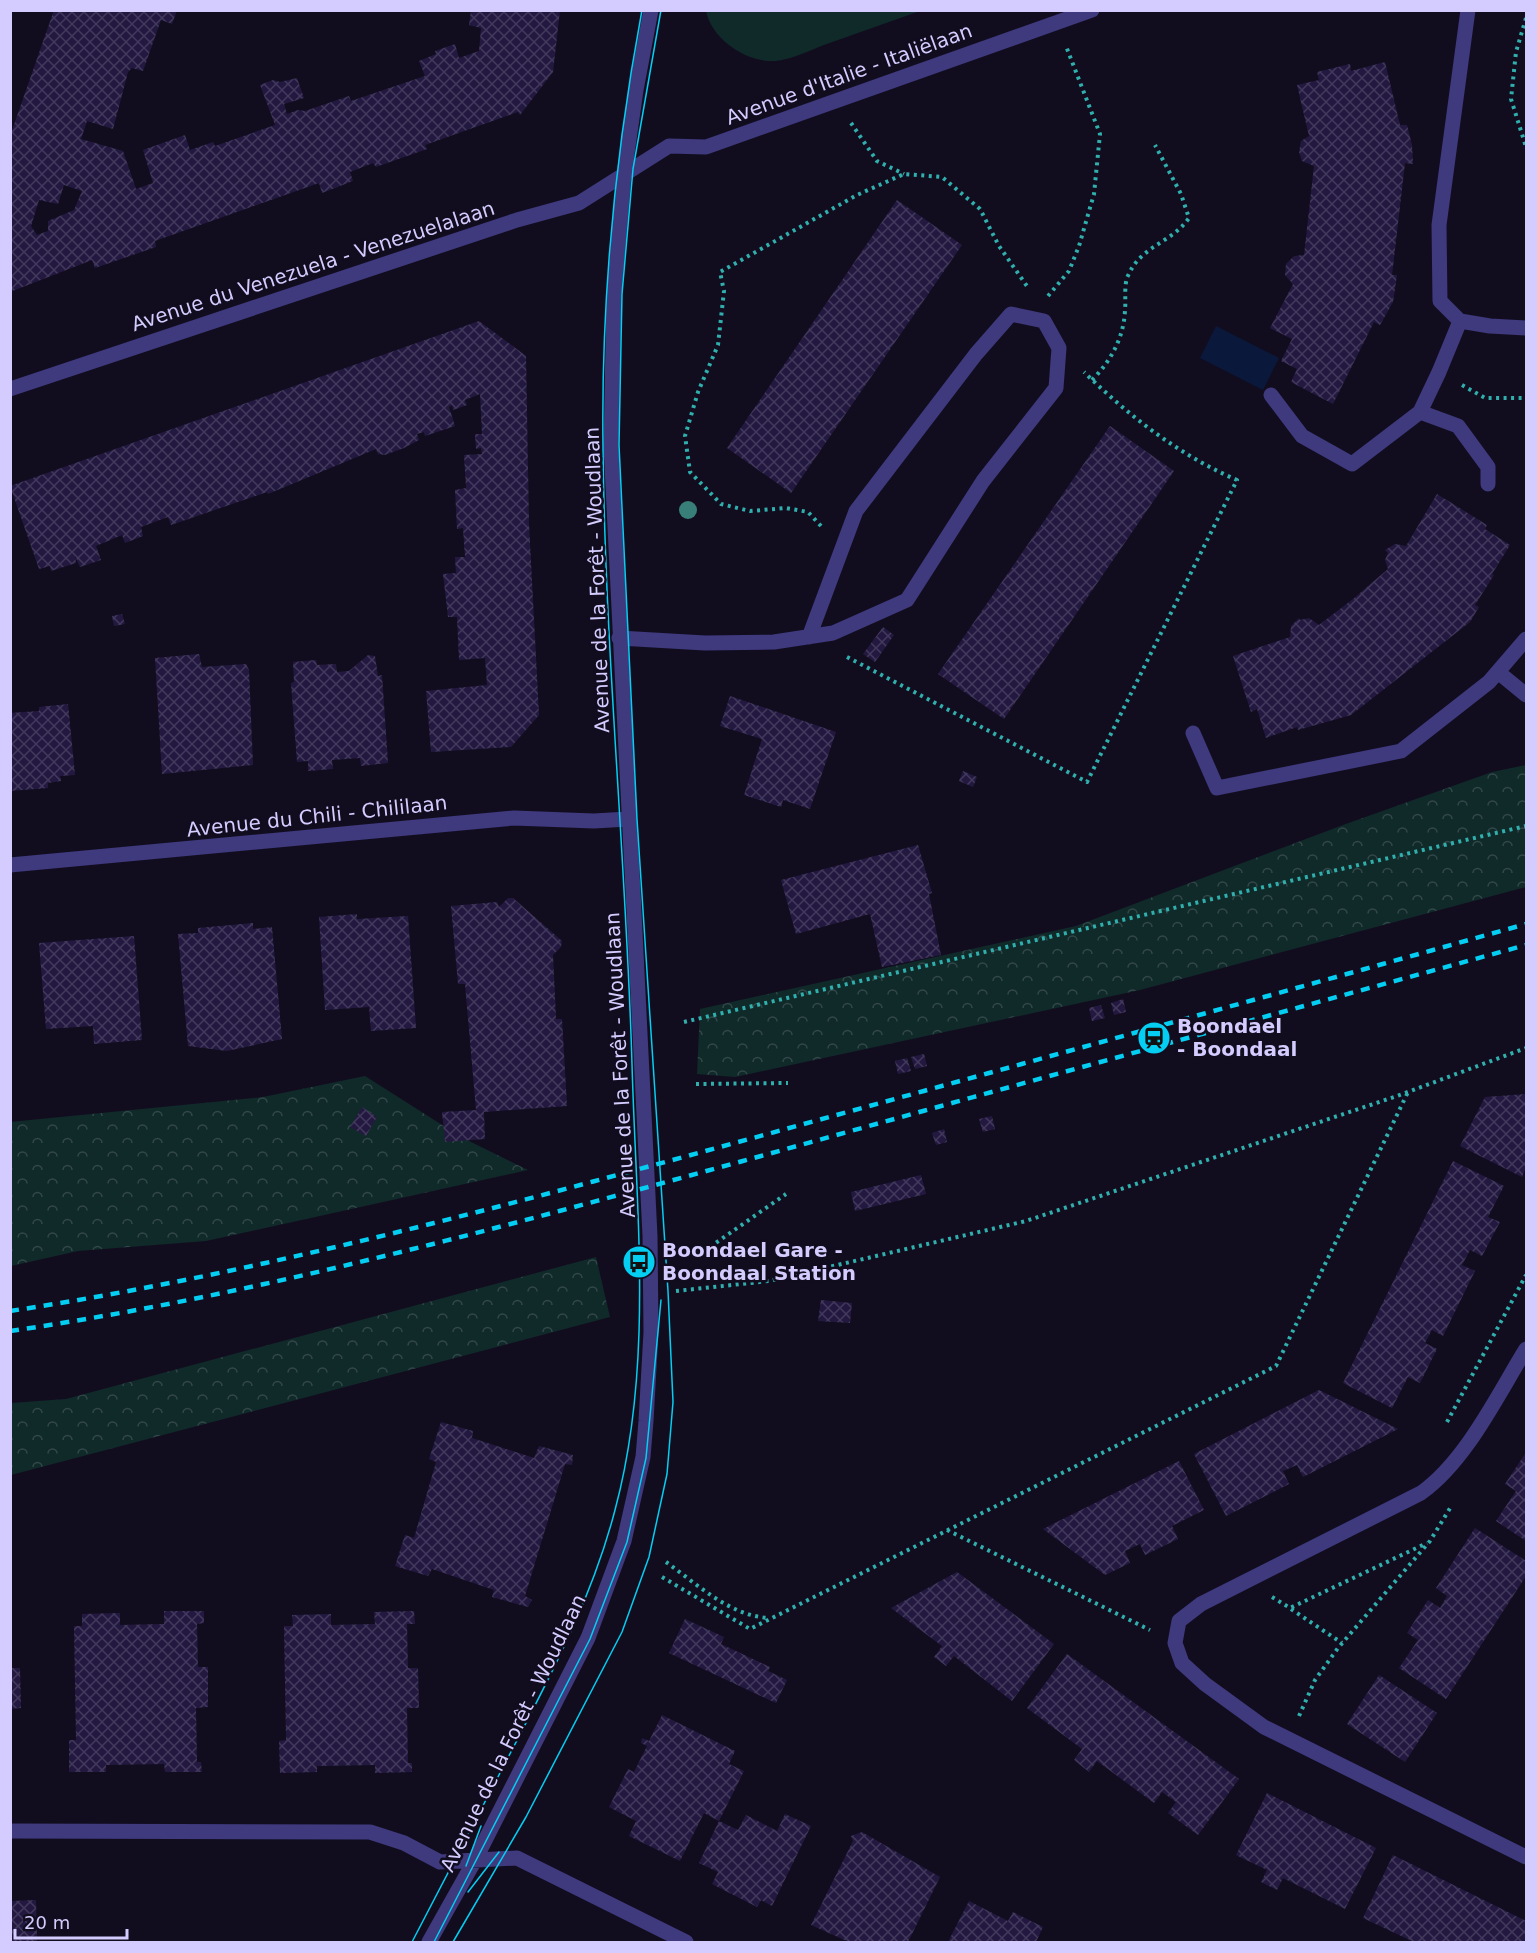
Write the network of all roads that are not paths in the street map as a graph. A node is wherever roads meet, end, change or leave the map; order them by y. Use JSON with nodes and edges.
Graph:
{"nodes":[{"id":1,"x":651,"y":10,"type":"edge"},
{"id":2,"x":1092,"y":10,"type":"edge"},
{"id":3,"x":1468,"y":10,"type":"edge"},
{"id":4,"x":624,"y":175,"type":"junction"},
{"id":5,"x":1460,"y":321,"type":"junction"},
{"id":6,"x":1527,"y":328,"type":"edge"},
{"id":7,"x":10,"y":389,"type":"edge"},
{"id":8,"x":1271,"y":394,"type":"dead end"},
{"id":9,"x":1420,"y":412,"type":"junction"},
{"id":10,"x":1488,"y":484,"type":"dead end"},
{"id":11,"x":809,"y":637,"type":"junction"},
{"id":12,"x":619,"y":638,"type":"junction"},
{"id":13,"x":1527,"y":639,"type":"edge"},
{"id":14,"x":1498,"y":672,"type":"junction"},
{"id":15,"x":1527,"y":695,"type":"edge"},
{"id":16,"x":1193,"y":733,"type":"dead end"},
{"id":17,"x":628,"y":819,"type":"junction"},
{"id":18,"x":10,"y":865,"type":"edge"},
{"id":19,"x":1527,"y":1349,"type":"edge"},
{"id":20,"x":10,"y":1831,"type":"edge"},
{"id":21,"x":1527,"y":1857,"type":"edge"},
{"id":22,"x":475,"y":1860,"type":"junction"},
{"id":23,"x":429,"y":1942,"type":"edge"},
{"id":24,"x":686,"y":1942,"type":"edge"}],
"edges":[{"from":1,"to":4,"type":"street","name":"Avenue de la Forêt - Woudlaan"},
{"from":2,"to":4,"type":"street","name":"Avenue d'Italie - Italiëlaan"},
{"from":3,"to":5,"type":"street"},
{"from":4,"to":7,"type":"street","name":"Avenue du Venezuela - Venezuelalaan"},
{"from":4,"to":12,"type":"street","name":"Avenue de la Forêt - Woudlaan"},
{"from":5,"to":6,"type":"street"},
{"from":5,"to":9,"type":"street"},
{"from":8,"to":9,"type":"street"},
{"from":9,"to":10,"type":"street"},
{"from":11,"to":11,"type":"street"},
{"from":11,"to":12,"type":"street"},
{"from":12,"to":17,"type":"street","name":"Avenue de la Forêt - Woudlaan"},
{"from":13,"to":14,"type":"street"},
{"from":14,"to":15,"type":"street"},
{"from":14,"to":16,"type":"street"},
{"from":17,"to":18,"type":"street","name":"Avenue du Chili - Chililaan"},
{"from":17,"to":22,"type":"street","name":"Avenue de la Forêt - Woudlaan"},
{"from":19,"to":21,"type":"street"},
{"from":20,"to":22,"type":"street"},
{"from":22,"to":23,"type":"street","name":"Avenue de la Forêt - Woudlaan"},
{"from":22,"to":24,"type":"street"}]}
